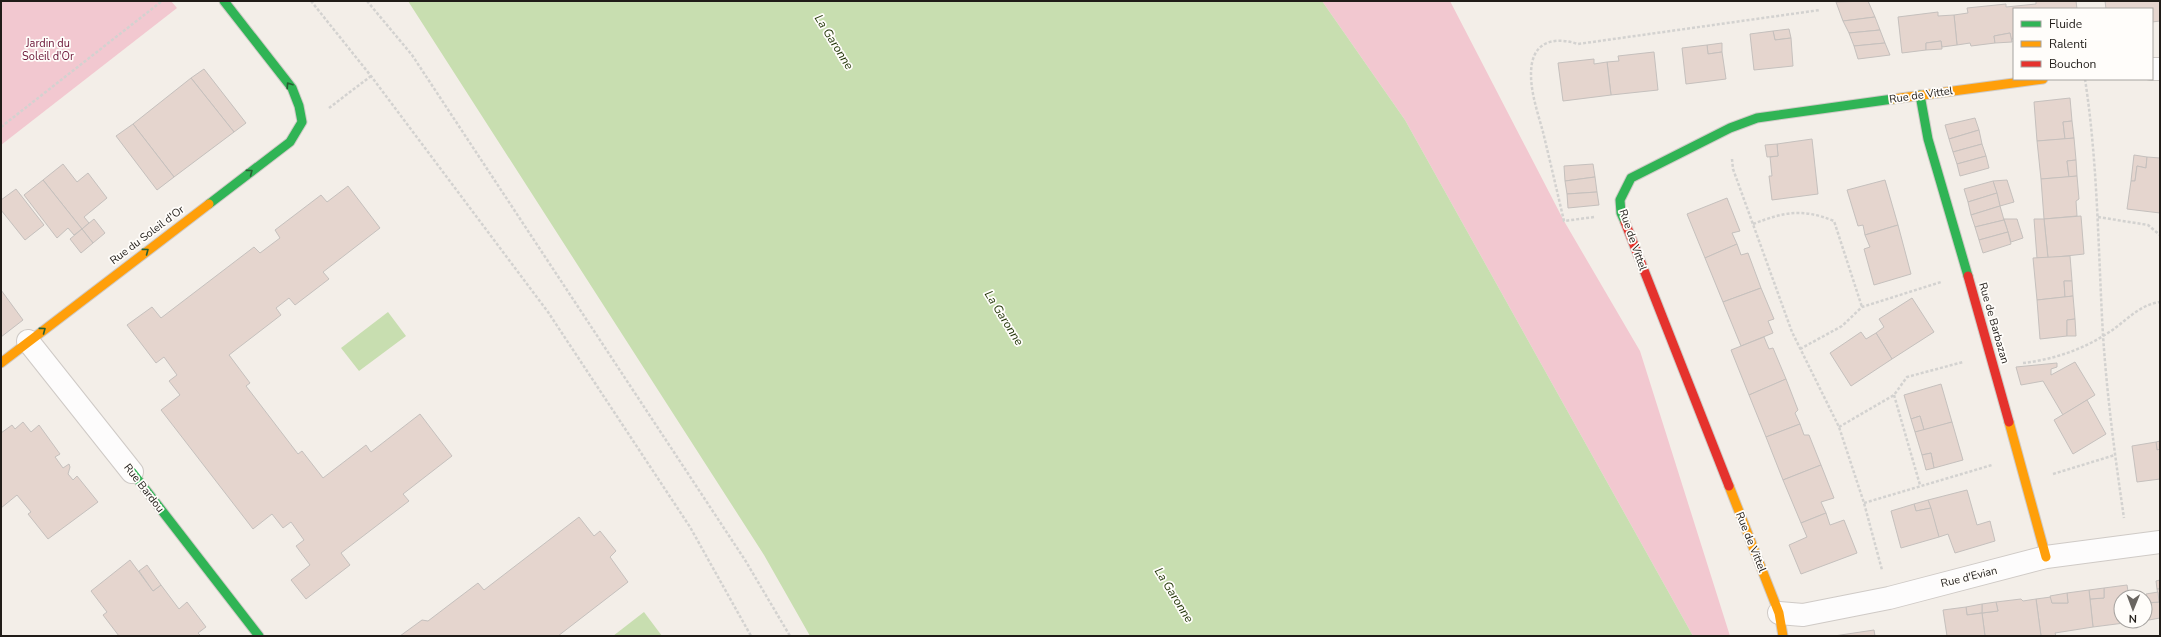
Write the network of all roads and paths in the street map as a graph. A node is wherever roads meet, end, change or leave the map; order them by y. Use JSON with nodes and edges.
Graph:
{"nodes":[{"id":1,"x":162,"y":1,"type":"edge"},
{"id":2,"x":224,"y":1,"type":"edge"},
{"id":3,"x":311,"y":1,"type":"edge"},
{"id":4,"x":366,"y":1,"type":"edge"},
{"id":5,"x":1820,"y":10,"type":"dead end"},
{"id":6,"x":371,"y":76,"type":"junction"},
{"id":7,"x":2035,"y":80,"type":"edge"},
{"id":8,"x":2085,"y":80,"type":"edge"},
{"id":9,"x":1920,"y":95,"type":"junction"},
{"id":10,"x":327,"y":109,"type":"dead end"},
{"id":11,"x":1,"y":126,"type":"edge"},
{"id":12,"x":1730,"y":128,"type":"junction"},
{"id":13,"x":1621,"y":213,"type":"junction"},
{"id":14,"x":2098,"y":217,"type":"junction"},
{"id":15,"x":1753,"y":224,"type":"junction"},
{"id":16,"x":2160,"y":235,"type":"edge"},
{"id":17,"x":1967,"y":274,"type":"junction"},
{"id":18,"x":2160,"y":302,"type":"edge"},
{"id":19,"x":1862,"y":307,"type":"junction"},
{"id":20,"x":2103,"y":336,"type":"junction"},
{"id":21,"x":28,"y":341,"type":"junction"},
{"id":22,"x":1800,"y":349,"type":"junction"},
{"id":23,"x":1991,"y":355,"type":"junction"},
{"id":24,"x":1,"y":363,"type":"edge"},
{"id":25,"x":1994,"y":367,"type":"junction"},
{"id":26,"x":1894,"y":395,"type":"junction"},
{"id":27,"x":1839,"y":427,"type":"junction"},
{"id":28,"x":2115,"y":456,"type":"junction"},
{"id":29,"x":2019,"y":458,"type":"junction"},
{"id":30,"x":132,"y":472,"type":"joint"},
{"id":31,"x":2026,"y":482,"type":"junction"},
{"id":32,"x":1920,"y":485,"type":"junction"},
{"id":33,"x":1864,"y":503,"type":"junction"},
{"id":34,"x":2160,"y":542,"type":"edge"},
{"id":35,"x":2129,"y":546,"type":"junction"},
{"id":36,"x":2046,"y":557,"type":"junction"},
{"id":37,"x":1889,"y":598,"type":"junction"},
{"id":38,"x":1779,"y":613,"type":"junction"},
{"id":39,"x":259,"y":636,"type":"edge"},
{"id":40,"x":751,"y":636,"type":"edge"},
{"id":41,"x":790,"y":636,"type":"edge"},
{"id":42,"x":1783,"y":636,"type":"edge"}],
"edges":[{"from":1,"to":11,"type":"path"},
{"from":21,"to":2,"type":"street","name":"Rue du Soleil d'Or","one_way":true},
{"from":3,"to":6,"type":"path"},
{"from":4,"to":41,"type":"path"},
{"from":5,"to":13,"type":"path"},
{"from":6,"to":10,"type":"path"},
{"from":6,"to":40,"type":"path"},
{"from":7,"to":9,"type":"street","name":"Rue de Vittel"},
{"from":8,"to":14,"type":"path"},
{"from":9,"to":12,"type":"street","name":"Rue de Vittel"},
{"from":9,"to":17,"type":"street","name":"Rue de Barbazan"},
{"from":12,"to":13,"type":"street","name":"Rue de Vittel"},
{"from":12,"to":15,"type":"path"},
{"from":13,"to":38,"type":"street","name":"Rue de Vittel"},
{"from":14,"to":16,"type":"path"},
{"from":14,"to":20,"type":"path"},
{"from":15,"to":19,"type":"path"},
{"from":15,"to":22,"type":"path"},
{"from":17,"to":19,"type":"path"},
{"from":17,"to":23,"type":"street","name":"Rue de Barbazan"},
{"from":18,"to":20,"type":"path"},
{"from":19,"to":22,"type":"path"},
{"from":20,"to":25,"type":"path"},
{"from":20,"to":28,"type":"path"},
{"from":21,"to":24,"type":"street","name":"Rue du Soleil d'Or"},
{"from":21,"to":30,"type":"street","name":"Rue Bardou"},
{"from":22,"to":27,"type":"path"},
{"from":23,"to":25,"type":"street","name":"Rue de Barbazan"},
{"from":23,"to":26,"type":"path"},
{"from":25,"to":29,"type":"street","name":"Rue de Barbazan"},
{"from":26,"to":27,"type":"path"},
{"from":26,"to":32,"type":"path"},
{"from":27,"to":33,"type":"path"},
{"from":28,"to":31,"type":"path"},
{"from":28,"to":35,"type":"path"},
{"from":29,"to":31,"type":"street","name":"Rue de Barbazan"},
{"from":29,"to":32,"type":"path"},
{"from":30,"to":39,"type":"street","name":"Rue Bardou"},
{"from":31,"to":36,"type":"street","name":"Rue de Barbazan"},
{"from":32,"to":33,"type":"path"},
{"from":33,"to":37,"type":"path"},
{"from":34,"to":35,"type":"street","name":"Rue d'Evian"},
{"from":35,"to":36,"type":"street","name":"Rue d'Evian"},
{"from":36,"to":37,"type":"street","name":"Rue d'Evian"},
{"from":37,"to":38,"type":"street","name":"Rue d'Evian"},
{"from":38,"to":42,"type":"street","name":"Rue de Vittel"}]}
